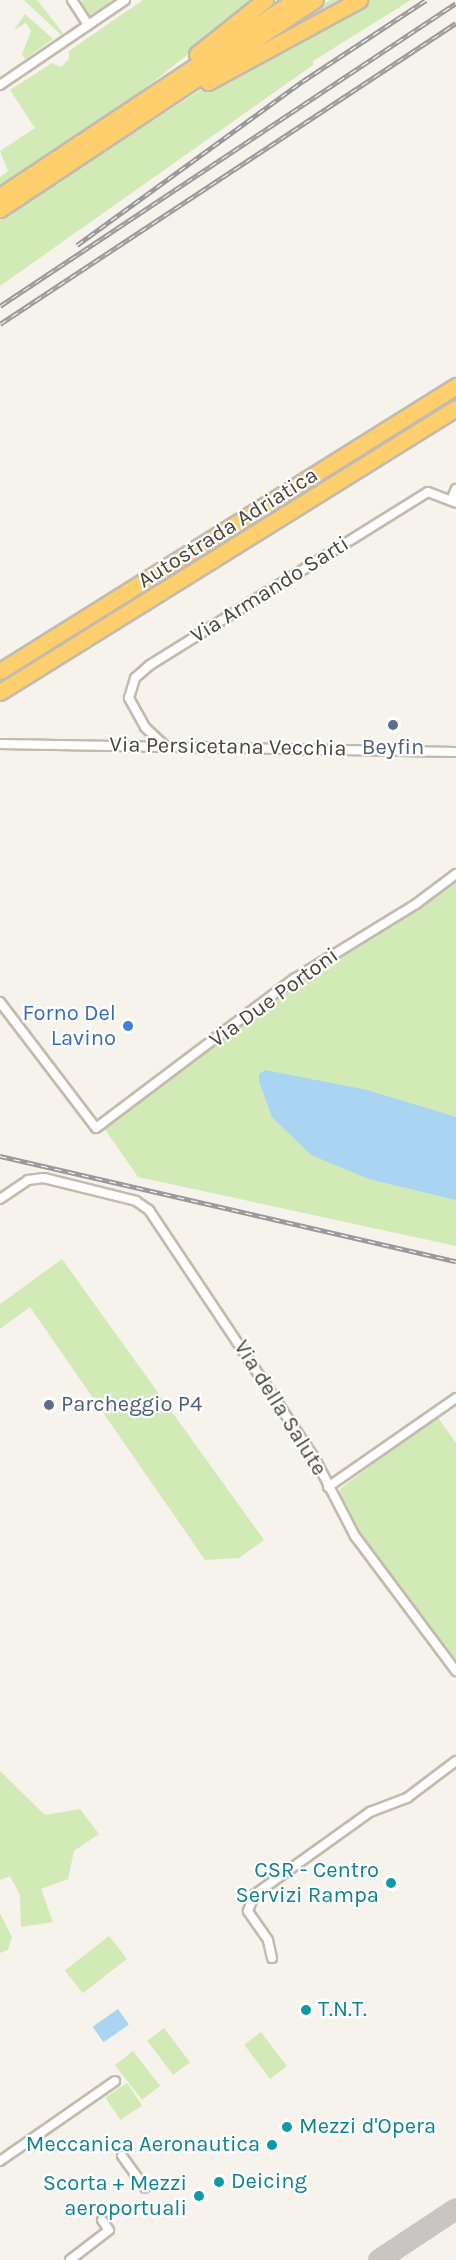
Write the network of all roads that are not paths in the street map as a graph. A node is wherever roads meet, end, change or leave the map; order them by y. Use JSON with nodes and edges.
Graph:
{"nodes":[{"id":1,"x":72,"y":0,"type":"edge"},
{"id":2,"x":125,"y":0,"type":"edge"},
{"id":3,"x":265,"y":0,"type":"edge"},
{"id":4,"x":295,"y":0,"type":"edge"},
{"id":5,"x":315,"y":0,"type":"edge"},
{"id":6,"x":359,"y":0,"type":"edge"},
{"id":7,"x":88,"y":25,"type":"junction"},
{"id":8,"x":0,"y":85,"type":"edge"},
{"id":9,"x":105,"y":126,"type":"junction"},
{"id":10,"x":99,"y":144,"type":"junction"},
{"id":11,"x":0,"y":196,"type":"edge"},
{"id":12,"x":0,"y":209,"type":"edge"},
{"id":13,"x":456,"y":386,"type":"edge"},
{"id":14,"x":456,"y":408,"type":"edge"},
{"id":15,"x":456,"y":489,"type":"edge"},
{"id":16,"x":453,"y":501,"type":"edge"},
{"id":17,"x":0,"y":671,"type":"edge"},
{"id":18,"x":0,"y":692,"type":"edge"},
{"id":19,"x":147,"y":729,"type":"junction"},
{"id":20,"x":0,"y":744,"type":"edge"},
{"id":21,"x":144,"y":744,"type":"junction"},
{"id":22,"x":164,"y":745,"type":"junction"},
{"id":23,"x":456,"y":752,"type":"edge"},
{"id":24,"x":456,"y":874,"type":"edge"},
{"id":25,"x":0,"y":1002,"type":"edge"},
{"id":26,"x":0,"y":1199,"type":"edge"},
{"id":27,"x":456,"y":1398,"type":"edge"},
{"id":28,"x":328,"y":1487,"type":"junction"},
{"id":29,"x":456,"y":1671,"type":"edge"},
{"id":30,"x":456,"y":1761,"type":"edge"},
{"id":31,"x":273,"y":1958,"type":"dead end"},
{"id":32,"x":115,"y":2081,"type":"dead end"},
{"id":33,"x":122,"y":2156,"type":"dead end"},
{"id":34,"x":0,"y":2161,"type":"edge"},
{"id":35,"x":145,"y":2188,"type":"dead end"},
{"id":36,"x":102,"y":2220,"type":"dead end"},
{"id":37,"x":70,"y":2260,"type":"edge"}],
"edges":[{"from":1,"to":7,"type":"street"},
{"from":2,"to":7,"type":"street"},
{"from":3,"to":9,"type":"highway"},
{"from":4,"to":9,"type":"highway"},
{"from":5,"to":10,"type":"highway"},
{"from":6,"to":10,"type":"highway"},
{"from":7,"to":8,"type":"street"},
{"from":9,"to":11,"type":"highway"},
{"from":10,"to":12,"type":"highway"},
{"from":13,"to":17,"type":"highway","name":"Autostrada Adriatica"},
{"from":14,"to":18,"type":"highway","name":"Autostrada Adriatica"},
{"from":15,"to":16,"type":"street"},
{"from":16,"to":19,"type":"street","name":"Via Armando Sarti"},
{"from":19,"to":21,"type":"street"},
{"from":19,"to":22,"type":"street","name":"Via Armando Sarti"},
{"from":20,"to":21,"type":"street","name":"Via Persicetana Vecchia"},
{"from":21,"to":22,"type":"street","name":"Via Persicetana Vecchia"},
{"from":22,"to":23,"type":"street","name":"Via Persicetana Vecchia"},
{"from":24,"to":25,"type":"street","name":"Via Due Portoni"},
{"from":26,"to":28,"type":"street","name":"Via della Salute"},
{"from":27,"to":28,"type":"street"},
{"from":28,"to":29,"type":"street","name":"Via della Salute"},
{"from":30,"to":31,"type":"street"},
{"from":32,"to":34,"type":"street"},
{"from":33,"to":35,"type":"street"},
{"from":36,"to":37,"type":"street"}]}
